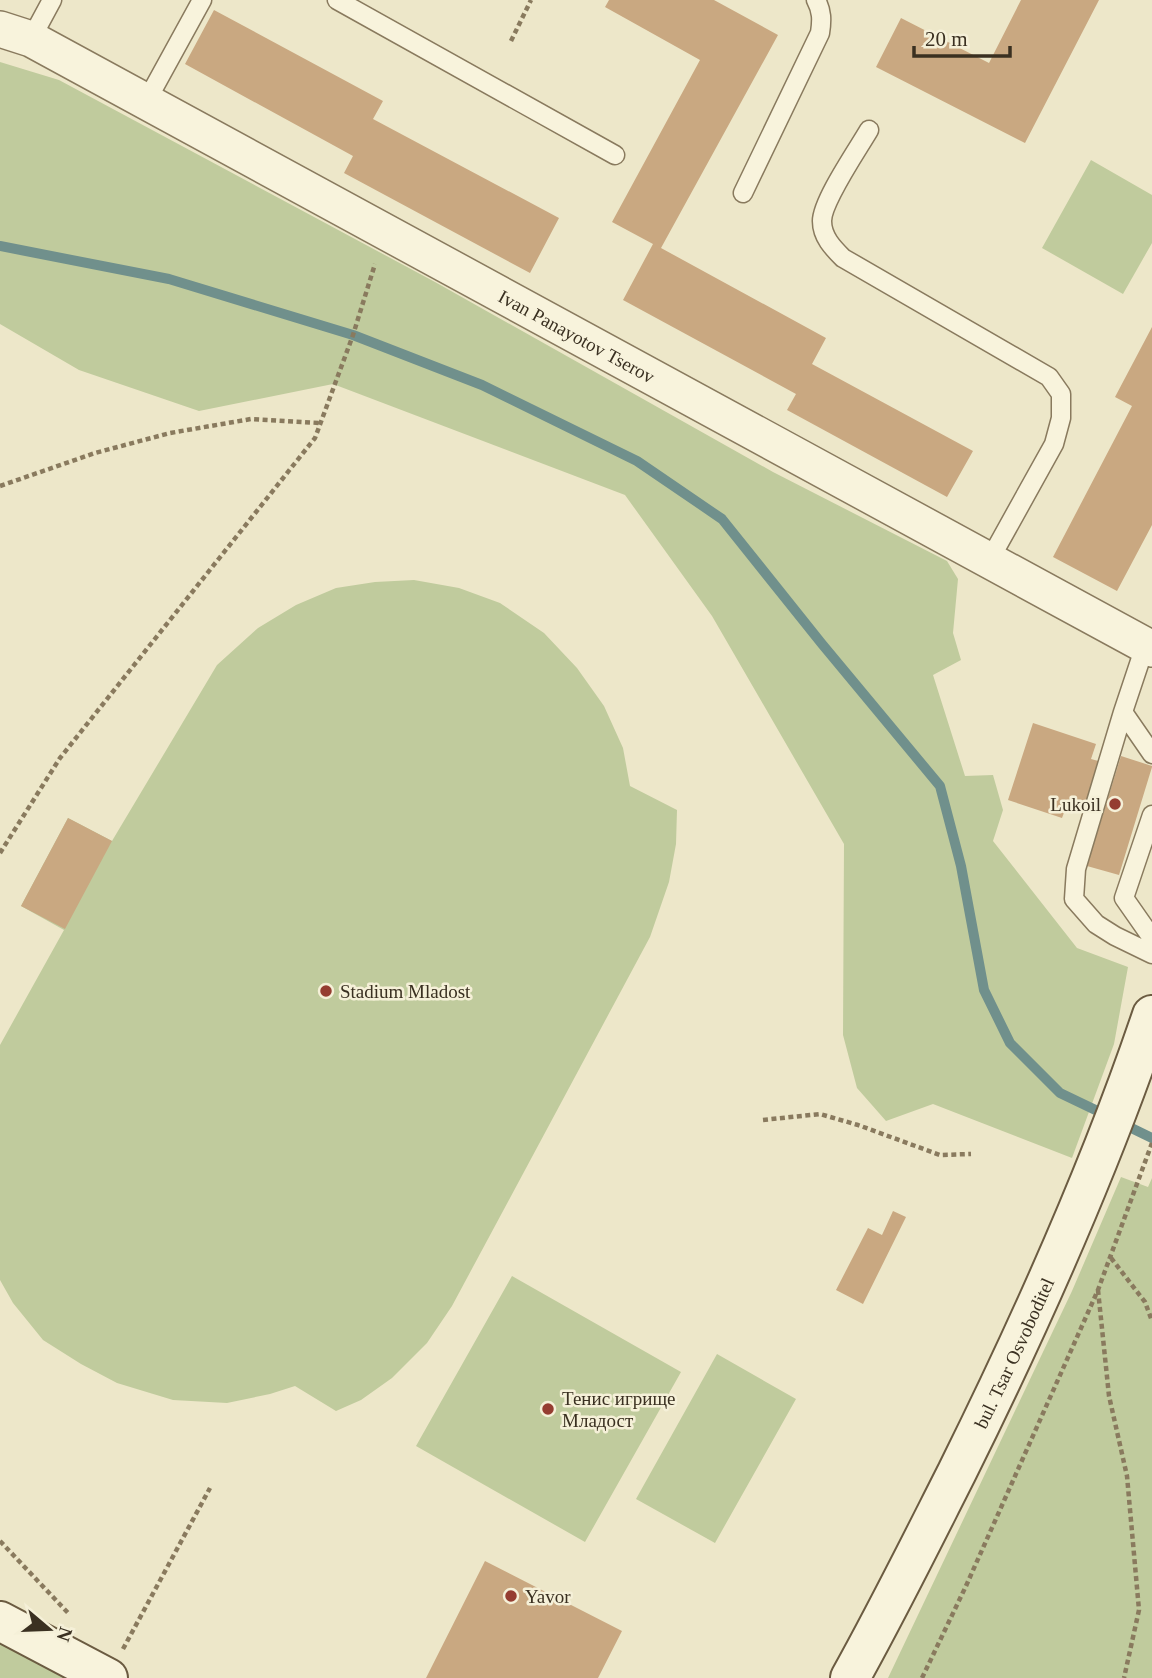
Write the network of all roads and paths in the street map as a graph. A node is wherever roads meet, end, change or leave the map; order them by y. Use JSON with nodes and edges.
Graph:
{"nodes":[{"id":1,"x":52,"y":0,"type":"edge"},
{"id":2,"x":202,"y":0,"type":"edge"},
{"id":3,"x":337,"y":0,"type":"edge"},
{"id":4,"x":531,"y":0,"type":"edge"},
{"id":5,"x":816,"y":0,"type":"edge"},
{"id":6,"x":15,"y":34,"type":"edge"},
{"id":7,"x":511,"y":41,"type":"dead end"},
{"id":8,"x":146,"y":102,"type":"junction"},
{"id":9,"x":869,"y":130,"type":"dead end"},
{"id":10,"x":615,"y":155,"type":"dead end"},
{"id":11,"x":743,"y":193,"type":"dead end"},
{"id":12,"x":385,"y":233,"type":"junction"},
{"id":13,"x":320,"y":423,"type":"junction"},
{"id":14,"x":0,"y":486,"type":"edge"},
{"id":15,"x":989,"y":561,"type":"junction"},
{"id":16,"x":1149,"y":648,"type":"edge"},
{"id":17,"x":1124,"y":712,"type":"junction"},
{"id":18,"x":1152,"y":754,"type":"edge"},
{"id":19,"x":1152,"y":815,"type":"edge"},
{"id":20,"x":0,"y":853,"type":"edge"},
{"id":21,"x":1152,"y":938,"type":"edge"},
{"id":22,"x":1152,"y":954,"type":"edge"},
{"id":23,"x":1152,"y":1015,"type":"edge"},
{"id":24,"x":763,"y":1120,"type":"dead end"},
{"id":25,"x":1152,"y":1143,"type":"edge"},
{"id":26,"x":971,"y":1154,"type":"dead end"},
{"id":27,"x":1110,"y":1257,"type":"junction"},
{"id":28,"x":1098,"y":1290,"type":"junction"},
{"id":29,"x":1152,"y":1321,"type":"edge"},
{"id":30,"x":210,"y":1488,"type":"dead end"},
{"id":31,"x":0,"y":1541,"type":"edge"},
{"id":32,"x":80,"y":1620,"type":"dead end"},
{"id":33,"x":0,"y":1621,"type":"edge"},
{"id":34,"x":108,"y":1678,"type":"edge"},
{"id":35,"x":850,"y":1678,"type":"edge"},
{"id":36,"x":922,"y":1678,"type":"edge"},
{"id":37,"x":1124,"y":1678,"type":"edge"}],
"edges":[{"from":1,"to":6,"type":"lane"},
{"from":2,"to":8,"type":"lane"},
{"from":3,"to":10,"type":"lane"},
{"from":4,"to":7,"type":"path"},
{"from":5,"to":11,"type":"lane"},
{"from":6,"to":8,"type":"street","name":"Ivan Panayotov Tserov"},
{"from":8,"to":12,"type":"street","name":"Ivan Panayotov Tserov"},
{"from":9,"to":15,"type":"lane"},
{"from":12,"to":13,"type":"path"},
{"from":12,"to":15,"type":"street","name":"Ivan Panayotov Tserov"},
{"from":13,"to":14,"type":"path"},
{"from":13,"to":20,"type":"path"},
{"from":15,"to":16,"type":"street","name":"Ivan Panayotov Tserov"},
{"from":16,"to":17,"type":"lane"},
{"from":17,"to":18,"type":"lane"},
{"from":17,"to":22,"type":"lane"},
{"from":19,"to":21,"type":"lane"},
{"from":23,"to":35,"type":"main road","name":"bul. Tsar Osvoboditel"},
{"from":24,"to":26,"type":"path"},
{"from":25,"to":27,"type":"path"},
{"from":27,"to":28,"type":"path"},
{"from":27,"to":29,"type":"path"},
{"from":28,"to":36,"type":"path"},
{"from":28,"to":37,"type":"path"},
{"from":30,"to":34,"type":"path"},
{"from":31,"to":32,"type":"path"},
{"from":33,"to":34,"type":"main road"}]}
